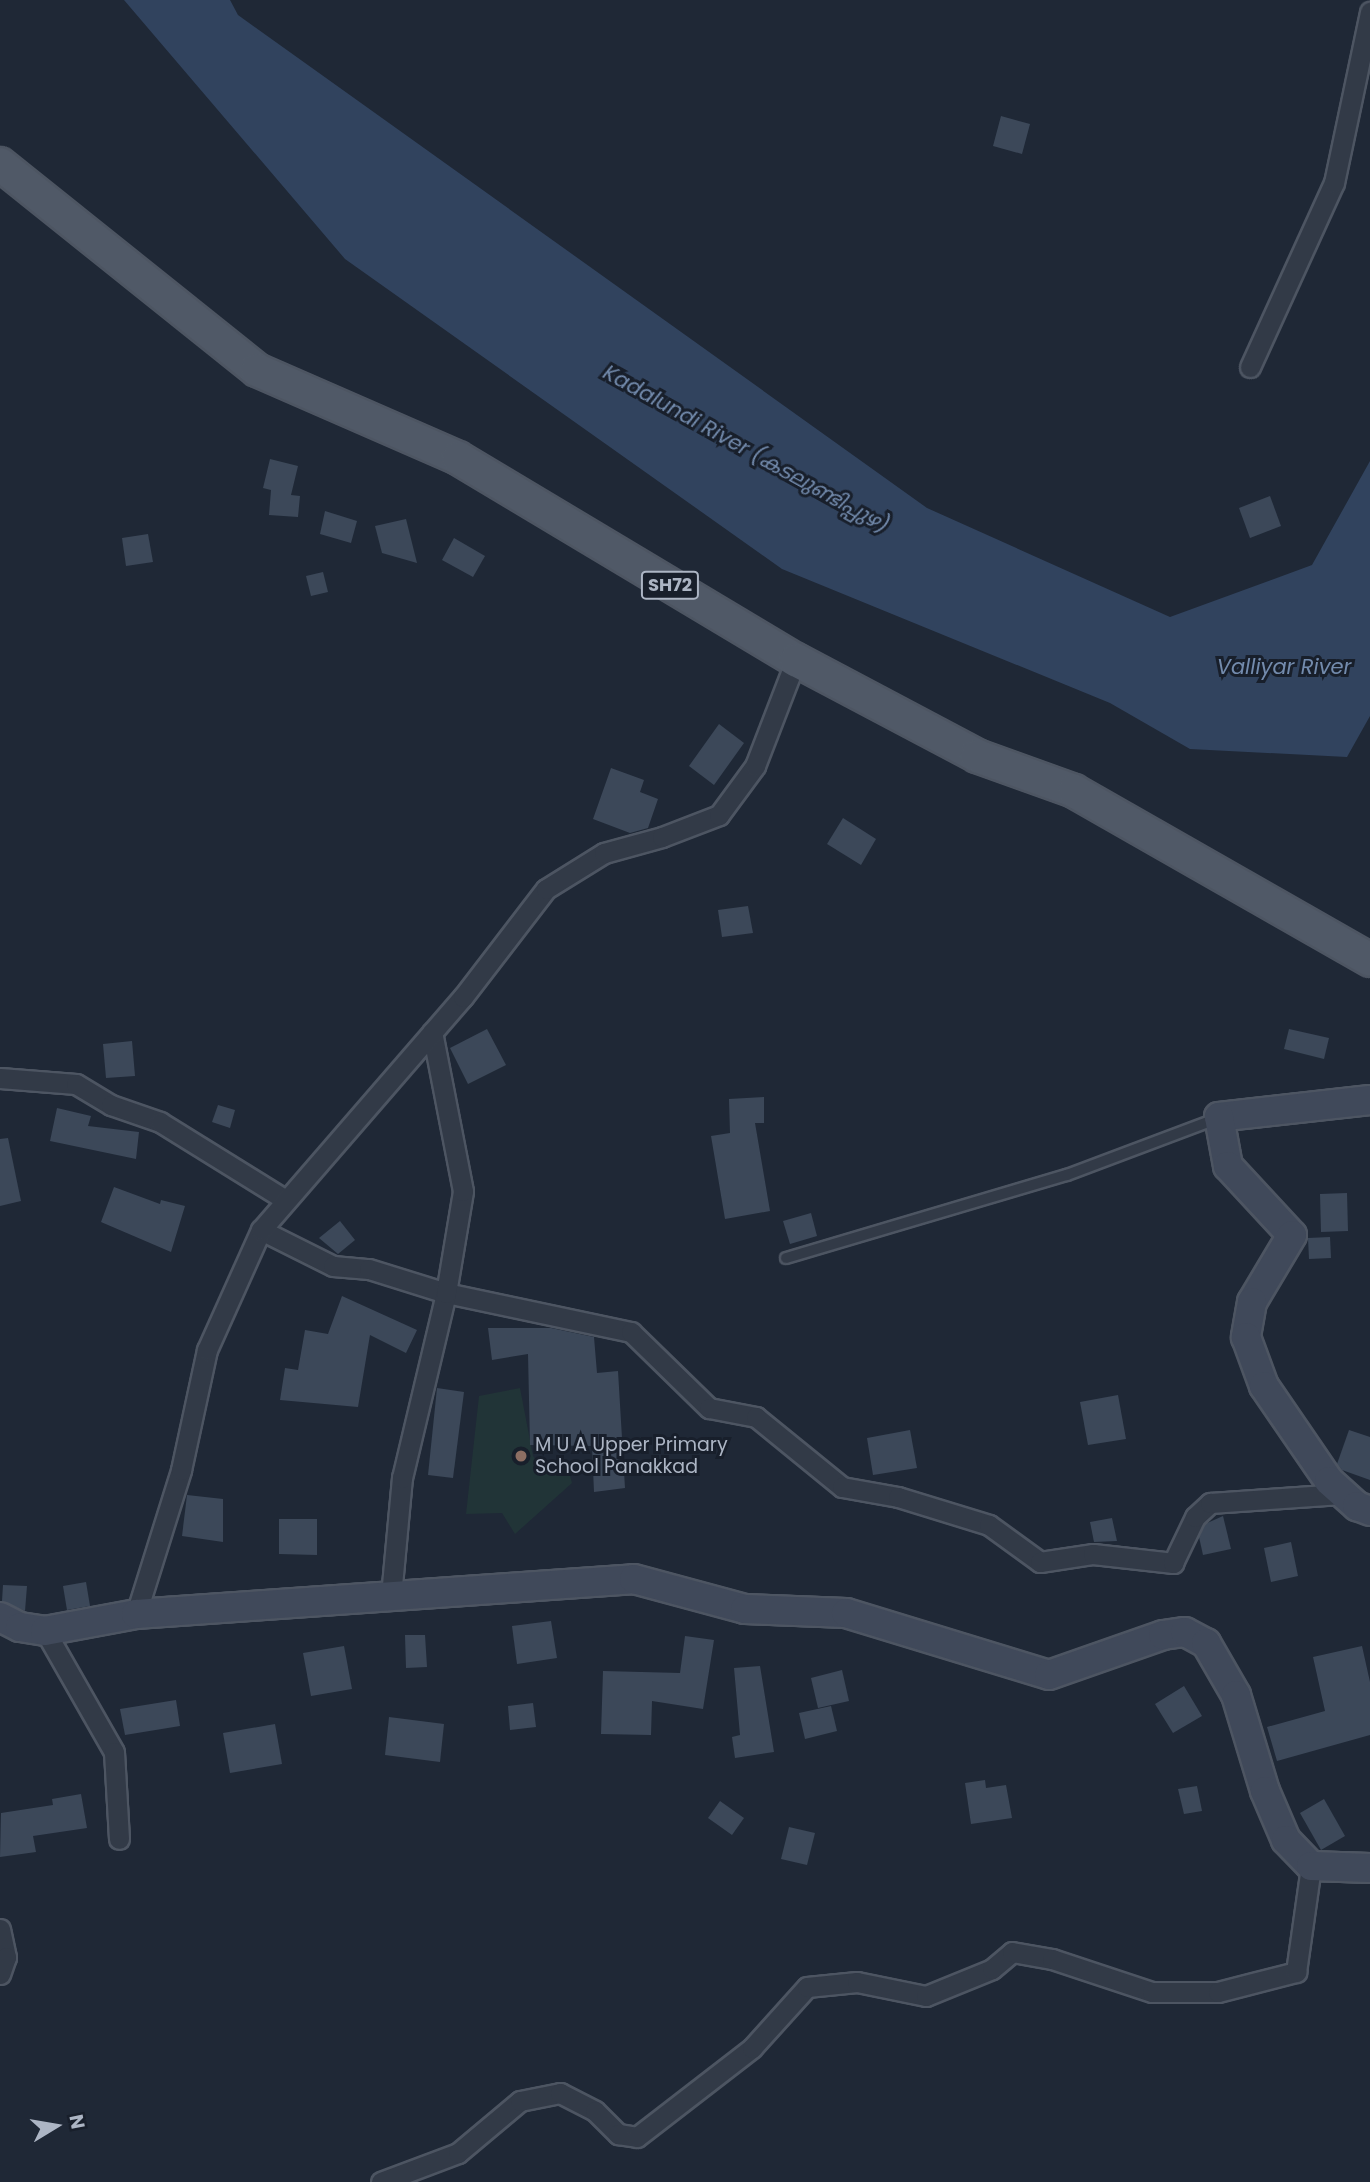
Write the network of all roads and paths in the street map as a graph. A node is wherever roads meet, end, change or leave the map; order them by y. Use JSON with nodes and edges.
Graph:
{"nodes":[{"id":1,"x":1370,"y":12,"type":"edge"},
{"id":2,"x":0,"y":164,"type":"edge"},
{"id":3,"x":1250,"y":367,"type":"dead end"},
{"id":4,"x":796,"y":660,"type":"junction"},
{"id":5,"x":1370,"y":960,"type":"edge"},
{"id":6,"x":432,"y":1032,"type":"junction"},
{"id":7,"x":0,"y":1078,"type":"edge"},
{"id":8,"x":1370,"y":1100,"type":"edge"},
{"id":9,"x":1219,"y":1117,"type":"junction"},
{"id":10,"x":286,"y":1200,"type":"junction"},
{"id":11,"x":261,"y":1230,"type":"junction"},
{"id":12,"x":786,"y":1258,"type":"dead end"},
{"id":13,"x":446,"y":1293,"type":"junction"},
{"id":14,"x":1341,"y":1494,"type":"junction"},
{"id":15,"x":1370,"y":1511,"type":"edge"},
{"id":16,"x":391,"y":1596,"type":"junction"},
{"id":17,"x":136,"y":1614,"type":"junction"},
{"id":18,"x":0,"y":1617,"type":"edge"},
{"id":19,"x":45,"y":1631,"type":"junction"},
{"id":20,"x":119,"y":1839,"type":"dead end"},
{"id":21,"x":1311,"y":1866,"type":"junction"},
{"id":22,"x":1370,"y":1868,"type":"edge"},
{"id":23,"x":0,"y":1928,"type":"edge"},
{"id":24,"x":0,"y":1974,"type":"edge"},
{"id":25,"x":381,"y":2182,"type":"edge"}],
"edges":[{"from":1,"to":3,"type":"street"},
{"from":2,"to":4,"type":"main road","number":"SH72"},
{"from":4,"to":5,"type":"main road","number":"SH72"},
{"from":4,"to":6,"type":"street"},
{"from":6,"to":10,"type":"street"},
{"from":6,"to":13,"type":"street"},
{"from":7,"to":10,"type":"street"},
{"from":8,"to":9,"type":"street"},
{"from":9,"to":12,"type":"lane"},
{"from":9,"to":14,"type":"street"},
{"from":10,"to":11,"type":"street"},
{"from":11,"to":13,"type":"street"},
{"from":11,"to":17,"type":"street"},
{"from":13,"to":14,"type":"street"},
{"from":13,"to":16,"type":"street"},
{"from":14,"to":15,"type":"street"},
{"from":16,"to":17,"type":"street"},
{"from":16,"to":21,"type":"street"},
{"from":17,"to":19,"type":"street"},
{"from":18,"to":19,"type":"street"},
{"from":19,"to":20,"type":"street"},
{"from":21,"to":22,"type":"street"},
{"from":21,"to":25,"type":"street"},
{"from":23,"to":24,"type":"street"}]}
